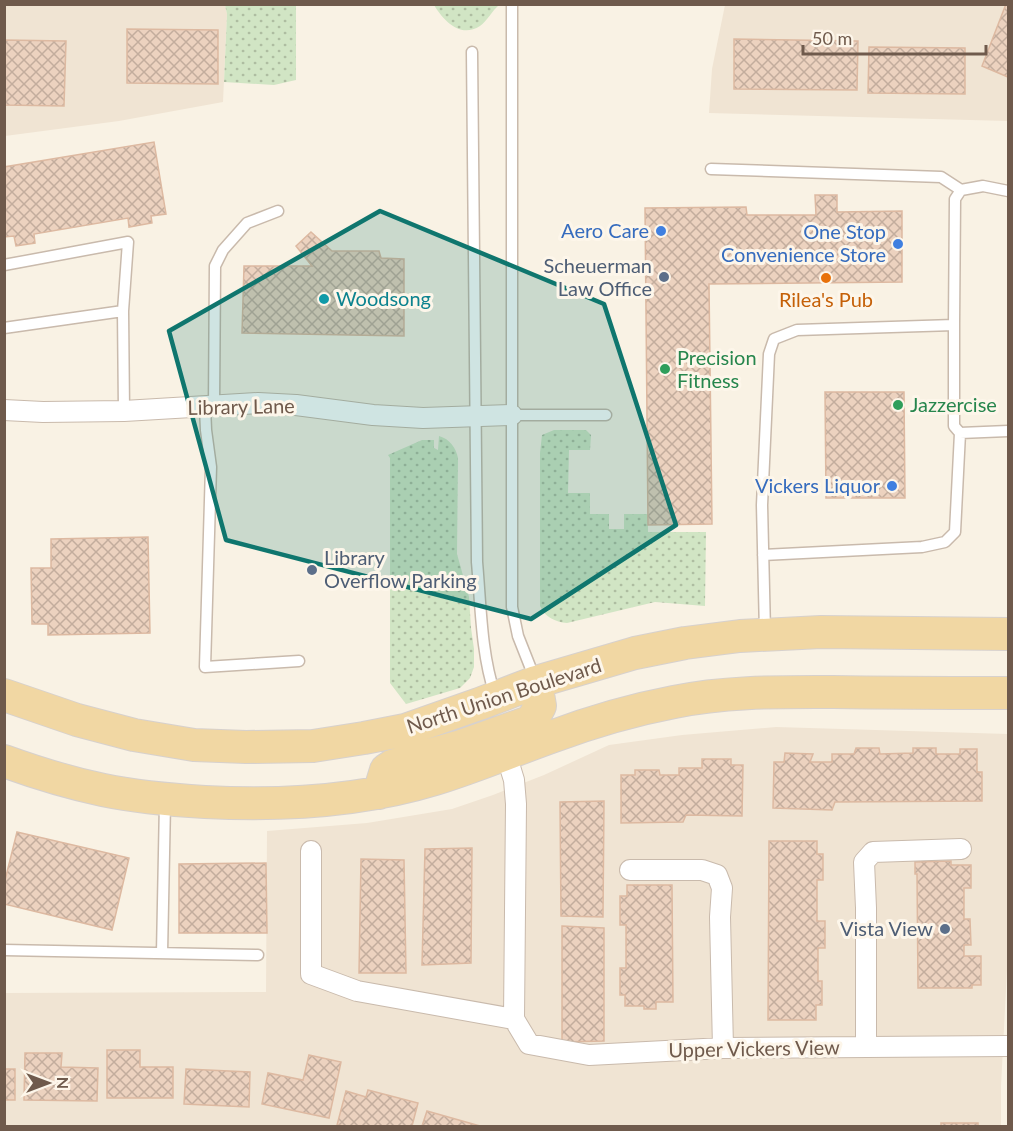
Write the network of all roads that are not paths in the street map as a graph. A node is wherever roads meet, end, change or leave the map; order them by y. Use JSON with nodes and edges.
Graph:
{"nodes":[{"id":1,"x":512,"y":4,"type":"edge"},
{"id":2,"x":472,"y":52,"type":"dead end"},
{"id":3,"x":711,"y":169,"type":"dead end"},
{"id":4,"x":961,"y":190,"type":"junction"},
{"id":5,"x":1008,"y":191,"type":"edge"},
{"id":6,"x":278,"y":211,"type":"dead end"},
{"id":7,"x":4,"y":265,"type":"edge"},
{"id":8,"x":123,"y":311,"type":"junction"},
{"id":9,"x":954,"y":325,"type":"junction"},
{"id":10,"x":4,"y":328,"type":"edge"},
{"id":11,"x":209,"y":406,"type":"junction"},
{"id":12,"x":4,"y":410,"type":"edge"},
{"id":13,"x":124,"y":411,"type":"junction"},
{"id":14,"x":512,"y":415,"type":"junction"},
{"id":15,"x":477,"y":416,"type":"junction"},
{"id":16,"x":606,"y":416,"type":"dead end"},
{"id":17,"x":1008,"y":431,"type":"edge"},
{"id":18,"x":960,"y":433,"type":"junction"},
{"id":19,"x":764,"y":555,"type":"junction"},
{"id":20,"x":1008,"y":634,"type":"edge"},
{"id":21,"x":765,"y":635,"type":"junction"},
{"id":22,"x":299,"y":661,"type":"dead end"},
{"id":23,"x":536,"y":682,"type":"junction"},
{"id":24,"x":1008,"y":693,"type":"edge"},
{"id":25,"x":4,"y":695,"type":"edge"},
{"id":26,"x":496,"y":698,"type":"junction"},
{"id":27,"x":506,"y":754,"type":"junction"},
{"id":28,"x":4,"y":761,"type":"edge"},
{"id":29,"x":380,"y":793,"type":"junction"},
{"id":30,"x":165,"y":800,"type":"junction"},
{"id":31,"x":961,"y":849,"type":"dead end"},
{"id":32,"x":311,"y":850,"type":"dead end"},
{"id":33,"x":630,"y":870,"type":"dead end"},
{"id":34,"x":4,"y":950,"type":"edge"},
{"id":35,"x":162,"y":953,"type":"junction"},
{"id":36,"x":258,"y":955,"type":"dead end"},
{"id":37,"x":514,"y":1019,"type":"junction"},
{"id":38,"x":1008,"y":1046,"type":"edge"},
{"id":39,"x":866,"y":1047,"type":"junction"},
{"id":40,"x":723,"y":1048,"type":"junction"}],
"edges":[{"from":1,"to":14,"type":"lane"},
{"from":2,"to":15,"type":"lane"},
{"from":3,"to":4,"type":"lane"},
{"from":4,"to":5,"type":"lane"},
{"from":4,"to":9,"type":"lane"},
{"from":6,"to":11,"type":"lane"},
{"from":7,"to":8,"type":"lane"},
{"from":8,"to":10,"type":"lane"},
{"from":8,"to":13,"type":"lane"},
{"from":9,"to":18,"type":"lane"},
{"from":9,"to":19,"type":"lane"},
{"from":11,"to":13,"type":"street","name":"Library Lane"},
{"from":11,"to":15,"type":"street","name":"Library Lane"},
{"from":11,"to":22,"type":"lane"},
{"from":12,"to":13,"type":"street","name":"Library Lane"},
{"from":14,"to":15,"type":"street","name":"Library Lane"},
{"from":14,"to":16,"type":"lane"},
{"from":14,"to":23,"type":"lane"},
{"from":15,"to":26,"type":"lane"},
{"from":17,"to":18,"type":"lane"},
{"from":18,"to":19,"type":"lane"},
{"from":19,"to":21,"type":"lane"},
{"from":20,"to":21,"type":"main road","name":"North Union Boulevard"},
{"from":21,"to":23,"type":"main road","name":"North Union Boulevard"},
{"from":23,"to":26,"type":"main road","name":"North Union Boulevard"},
{"from":23,"to":29,"type":"main road"},
{"from":24,"to":27,"type":"main road"},
{"from":25,"to":26,"type":"main road","name":"North Union Boulevard"},
{"from":27,"to":29,"type":"main road"},
{"from":27,"to":37,"type":"street"},
{"from":28,"to":30,"type":"main road"},
{"from":29,"to":30,"type":"main road"},
{"from":30,"to":35,"type":"lane"},
{"from":31,"to":39,"type":"street"},
{"from":32,"to":37,"type":"street"},
{"from":33,"to":40,"type":"street"},
{"from":34,"to":35,"type":"lane"},
{"from":35,"to":36,"type":"lane"},
{"from":37,"to":40,"type":"street","name":"Upper Vickers View"},
{"from":38,"to":39,"type":"street","name":"Upper Vickers View"},
{"from":39,"to":40,"type":"street","name":"Upper Vickers View"}]}
